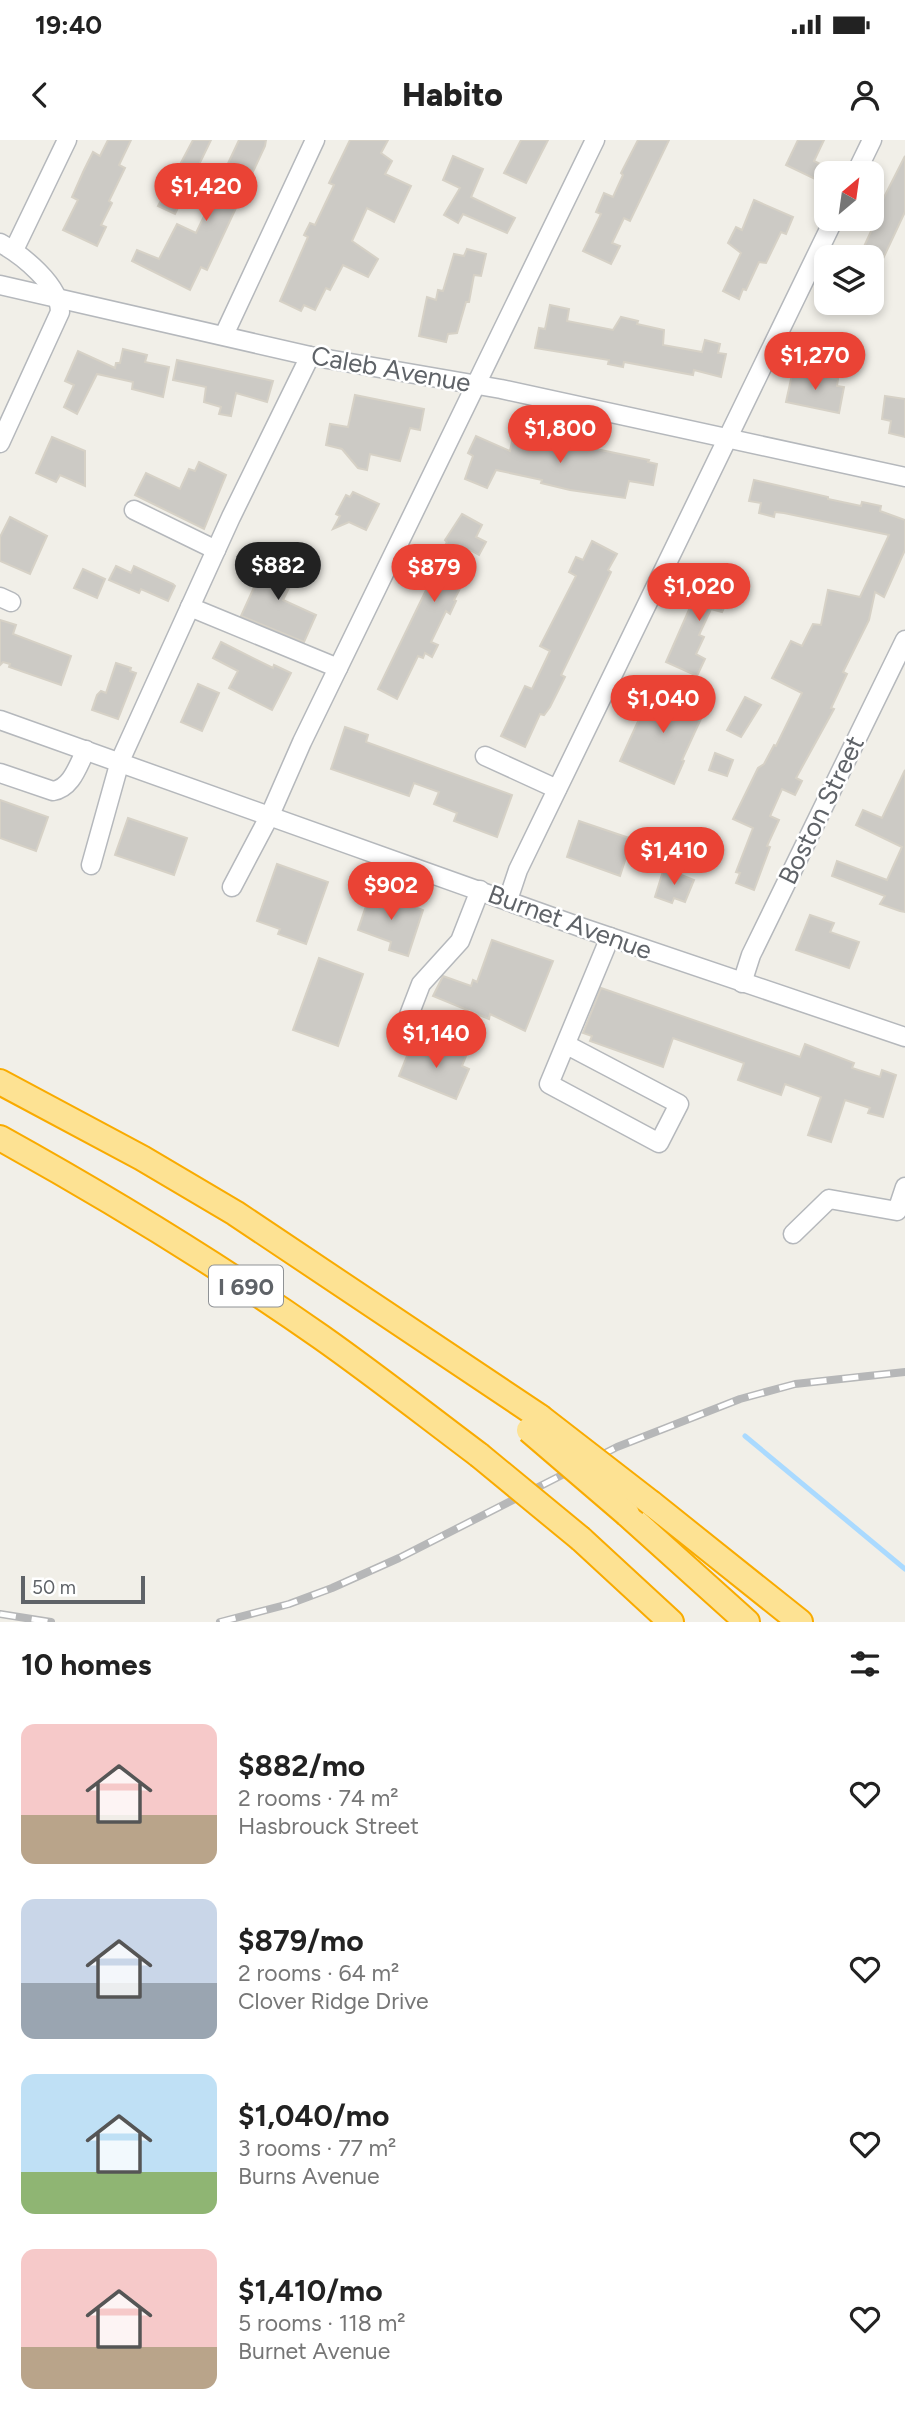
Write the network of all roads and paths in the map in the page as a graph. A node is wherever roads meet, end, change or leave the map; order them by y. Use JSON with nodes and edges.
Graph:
{"nodes":[{"id":1,"x":67,"y":140,"type":"edge"},
{"id":2,"x":315,"y":140,"type":"edge"},
{"id":3,"x":595,"y":140,"type":"edge"},
{"id":4,"x":872,"y":140,"type":"edge"},
{"id":5,"x":862,"y":161,"type":"edge"},
{"id":6,"x":828,"y":231,"type":"edge"},
{"id":7,"x":7,"y":247,"type":"edge"},
{"id":8,"x":0,"y":285,"type":"edge"},
{"id":9,"x":57,"y":297,"type":"junction"},
{"id":10,"x":224,"y":335,"type":"junction"},
{"id":11,"x":310,"y":356,"type":"junction"},
{"id":12,"x":476,"y":384,"type":"junction"},
{"id":13,"x":729,"y":440,"type":"junction"},
{"id":14,"x":0,"y":443,"type":"edge"},
{"id":15,"x":905,"y":477,"type":"edge"},
{"id":16,"x":134,"y":510,"type":"dead end"},
{"id":17,"x":216,"y":550,"type":"junction"},
{"id":18,"x":190,"y":607,"type":"junction"},
{"id":19,"x":905,"y":640,"type":"edge"},
{"id":20,"x":338,"y":668,"type":"junction"},
{"id":21,"x":0,"y":720,"type":"edge"},
{"id":22,"x":86,"y":750,"type":"junction"},
{"id":23,"x":485,"y":756,"type":"dead end"},
{"id":24,"x":120,"y":761,"type":"junction"},
{"id":25,"x":0,"y":774,"type":"edge"},
{"id":26,"x":557,"y":789,"type":"junction"},
{"id":27,"x":270,"y":815,"type":"junction"},
{"id":28,"x":91,"y":865,"type":"dead end"},
{"id":29,"x":232,"y":887,"type":"dead end"},
{"id":30,"x":480,"y":890,"type":"junction"},
{"id":31,"x":508,"y":900,"type":"junction"},
{"id":32,"x":610,"y":937,"type":"junction"},
{"id":33,"x":742,"y":983,"type":"junction"},
{"id":34,"x":406,"y":1023,"type":"dead end"},
{"id":35,"x":905,"y":1037,"type":"edge"},
{"id":36,"x":567,"y":1045,"type":"junction"},
{"id":37,"x":0,"y":1082,"type":"edge"},
{"id":38,"x":0,"y":1138,"type":"edge"},
{"id":39,"x":905,"y":1187,"type":"edge"},
{"id":40,"x":793,"y":1234,"type":"dead end"},
{"id":41,"x":534,"y":1423,"type":"junction"},
{"id":42,"x":671,"y":1622,"type":"edge"},
{"id":43,"x":747,"y":1622,"type":"edge"},
{"id":44,"x":800,"y":1622,"type":"edge"}],
"edges":[{"from":1,"to":7,"type":"street"},
{"from":2,"to":10,"type":"street"},
{"from":3,"to":12,"type":"street"},
{"from":4,"to":5,"type":"street"},
{"from":6,"to":13,"type":"street"},
{"from":7,"to":9,"type":"street"},
{"from":8,"to":9,"type":"street","name":"Caleb Avenue"},
{"from":9,"to":10,"type":"street","name":"Caleb Avenue"},
{"from":9,"to":14,"type":"street"},
{"from":10,"to":11,"type":"street","name":"Caleb Avenue"},
{"from":11,"to":12,"type":"street","name":"Caleb Avenue"},
{"from":11,"to":17,"type":"street"},
{"from":12,"to":13,"type":"street","name":"Caleb Avenue"},
{"from":12,"to":20,"type":"street"},
{"from":13,"to":15,"type":"street","name":"Caleb Avenue"},
{"from":13,"to":26,"type":"street"},
{"from":16,"to":17,"type":"street"},
{"from":17,"to":18,"type":"street"},
{"from":18,"to":20,"type":"street"},
{"from":18,"to":24,"type":"street"},
{"from":19,"to":33,"type":"street","name":"Boston Street"},
{"from":20,"to":27,"type":"street"},
{"from":21,"to":22,"type":"street","name":"Burnet Avenue"},
{"from":22,"to":24,"type":"street","name":"Burnet Avenue"},
{"from":22,"to":25,"type":"street"},
{"from":23,"to":26,"type":"street"},
{"from":24,"to":27,"type":"street","name":"Burnet Avenue"},
{"from":24,"to":28,"type":"street"},
{"from":26,"to":31,"type":"street"},
{"from":27,"to":29,"type":"street"},
{"from":27,"to":30,"type":"street","name":"Burnet Avenue"},
{"from":30,"to":31,"type":"street","name":"Burnet Avenue"},
{"from":30,"to":34,"type":"street"},
{"from":31,"to":32,"type":"street","name":"Burnet Avenue"},
{"from":32,"to":33,"type":"street","name":"Burnet Avenue"},
{"from":32,"to":36,"type":"street"},
{"from":33,"to":35,"type":"street","name":"Burnet Avenue"},
{"from":36,"to":36,"type":"street"},
{"from":37,"to":41,"type":"highway","number":"I 690"},
{"from":38,"to":42,"type":"highway","number":"I 690","bridge":true},
{"from":39,"to":40,"type":"street"},
{"from":41,"to":43,"type":"highway","number":"I 690","bridge":true},
{"from":41,"to":44,"type":"highway","bridge":true}]}
